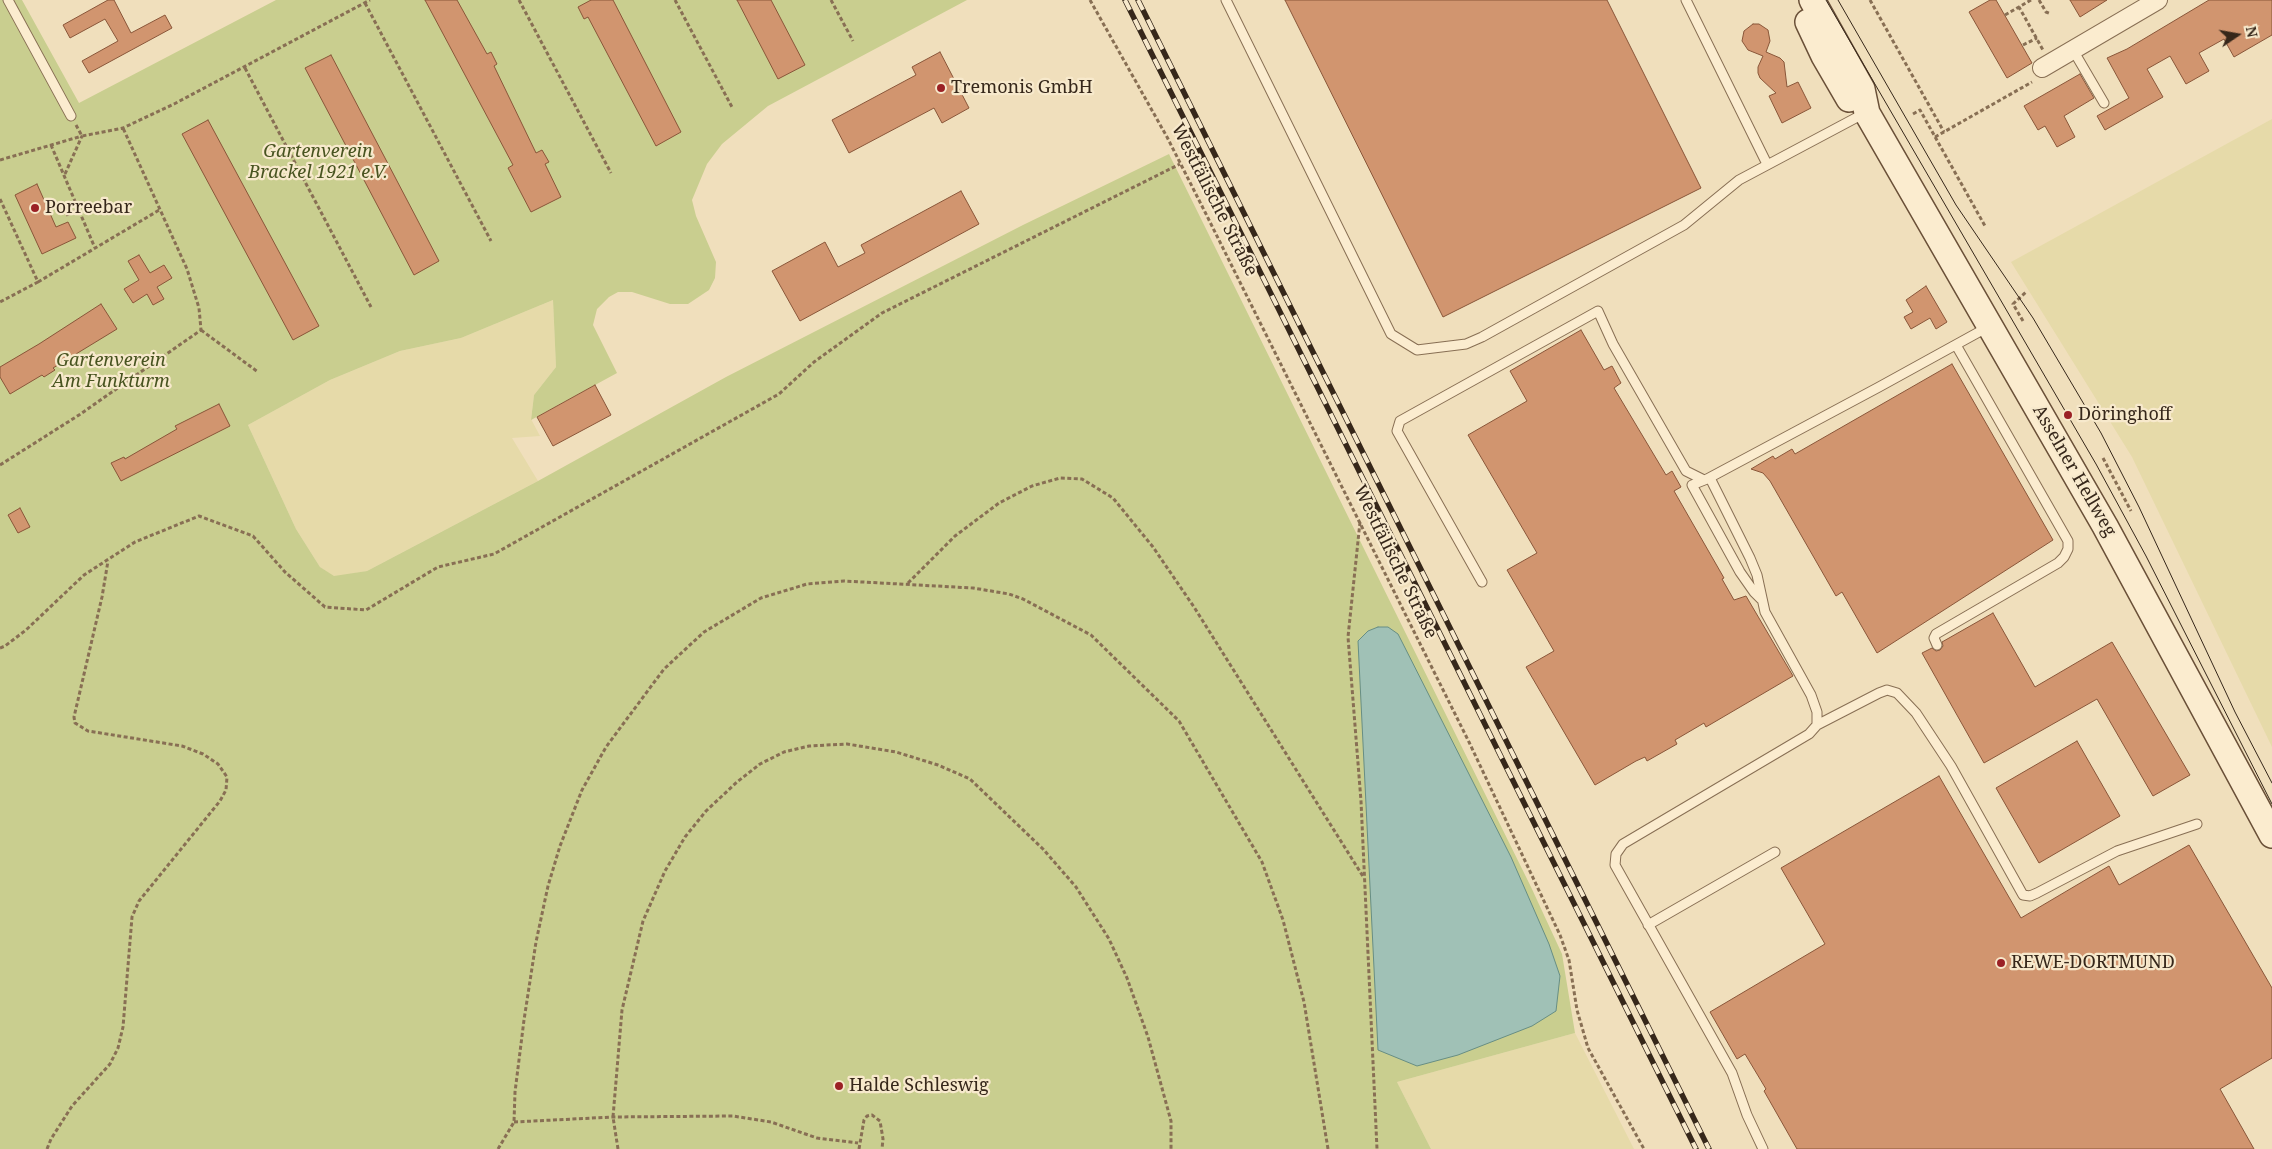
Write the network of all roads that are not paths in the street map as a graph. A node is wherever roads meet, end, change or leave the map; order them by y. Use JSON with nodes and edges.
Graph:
{"nodes":[{"id":1,"x":8,"y":0,"type":"edge"},
{"id":2,"x":1226,"y":0,"type":"edge"},
{"id":3,"x":1686,"y":0,"type":"edge"},
{"id":4,"x":1798,"y":0,"type":"edge"},
{"id":5,"x":1812,"y":0,"type":"edge"},
{"id":6,"x":2158,"y":0,"type":"edge"},
{"id":7,"x":2073,"y":50,"type":"junction"},
{"id":8,"x":2043,"y":67,"type":"road end"},
{"id":9,"x":2104,"y":103,"type":"dead end"},
{"id":10,"x":1867,"y":113,"type":"junction"},
{"id":11,"x":72,"y":116,"type":"road end"},
{"id":12,"x":1767,"y":164,"type":"junction"},
{"id":13,"x":1990,"y":326,"type":"junction"},
{"id":14,"x":1956,"y":346,"type":"junction"},
{"id":15,"x":1707,"y":479,"type":"junction"},
{"id":16,"x":1482,"y":582,"type":"dead end"},
{"id":17,"x":1761,"y":599,"type":"junction"},
{"id":18,"x":1975,"y":613,"type":"junction"},
{"id":19,"x":1974,"y":624,"type":"dead end"},
{"id":20,"x":1938,"y":645,"type":"dead end"},
{"id":21,"x":1817,"y":724,"type":"junction"},
{"id":22,"x":2197,"y":824,"type":"dead end"},
{"id":23,"x":2272,"y":835,"type":"edge"},
{"id":24,"x":1775,"y":852,"type":"dead end"},
{"id":25,"x":1648,"y":925,"type":"junction"},
{"id":26,"x":1763,"y":1149,"type":"edge"}],
"edges":[{"from":1,"to":11,"type":"lane"},
{"from":2,"to":12,"type":"lane"},
{"from":3,"to":12,"type":"lane"},
{"from":4,"to":10,"type":"main road"},
{"from":5,"to":10,"type":"main road"},
{"from":6,"to":7,"type":"street"},
{"from":7,"to":8,"type":"street"},
{"from":7,"to":9,"type":"lane"},
{"from":10,"to":12,"type":"lane"},
{"from":10,"to":13,"type":"main road","name":"Asselner Hellweg"},
{"from":13,"to":14,"type":"lane"},
{"from":13,"to":23,"type":"main road","name":"Asselner Hellweg"},
{"from":14,"to":15,"type":"lane"},
{"from":14,"to":18,"type":"lane"},
{"from":15,"to":16,"type":"lane"},
{"from":15,"to":17,"type":"lane"},
{"from":15,"to":17,"type":"lane"},
{"from":17,"to":21,"type":"lane"},
{"from":18,"to":19,"type":"lane"},
{"from":18,"to":20,"type":"lane"},
{"from":21,"to":22,"type":"lane"},
{"from":21,"to":25,"type":"lane"},
{"from":24,"to":25,"type":"lane"},
{"from":25,"to":26,"type":"lane"}]}
